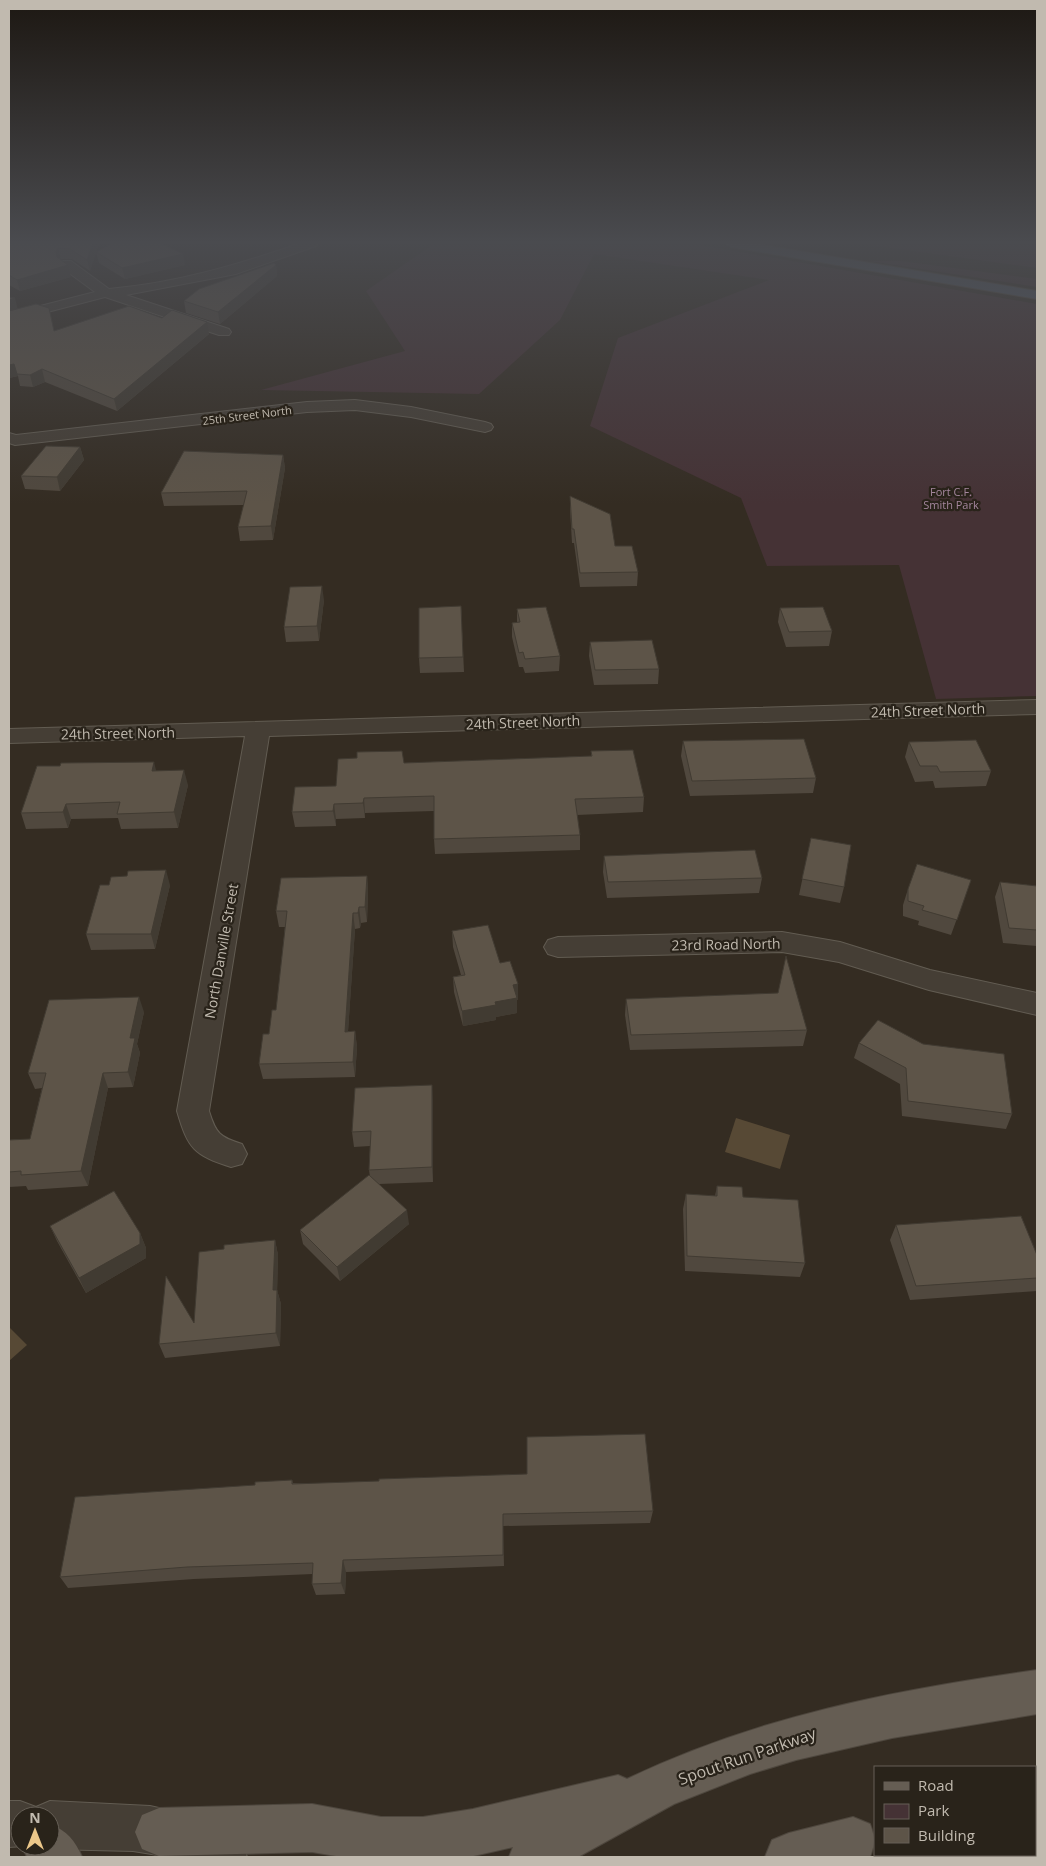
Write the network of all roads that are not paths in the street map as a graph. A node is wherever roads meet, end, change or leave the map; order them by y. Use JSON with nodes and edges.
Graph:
{"nodes":[{"id":1,"x":218,"y":330,"type":"edge"},
{"id":2,"x":224,"y":332,"type":"dead end"},
{"id":3,"x":485,"y":427,"type":"dead end"},
{"id":4,"x":11,"y":441,"type":"edge"},
{"id":5,"x":1037,"y":707,"type":"edge"},
{"id":6,"x":258,"y":730,"type":"junction"},
{"id":7,"x":9,"y":736,"type":"edge"},
{"id":8,"x":558,"y":947,"type":"dead end"},
{"id":9,"x":1037,"y":1004,"type":"edge"},
{"id":10,"x":231,"y":1154,"type":"dead end"},
{"id":11,"x":1037,"y":1692,"type":"edge"},
{"id":12,"x":658,"y":1788,"type":"junction"},
{"id":13,"x":60,"y":1825,"type":"edge"},
{"id":14,"x":159,"y":1832,"type":"junction"},
{"id":15,"x":850,"y":1845,"type":"edge"},
{"id":16,"x":223,"y":1857,"type":"edge"},
{"id":17,"x":532,"y":1857,"type":"edge"},
{"id":18,"x":788,"y":1857,"type":"edge"}],
"edges":[{"from":1,"to":2,"type":"street"},
{"from":3,"to":4,"type":"street","name":"25th Street North"},
{"from":5,"to":6,"type":"street","name":"24th Street North"},
{"from":6,"to":7,"type":"street","name":"24th Street North"},
{"from":6,"to":10,"type":"street","name":"North Danville Street"},
{"from":8,"to":9,"type":"street","name":"23rd Road North"},
{"from":11,"to":12,"type":"main road","name":"Spout Run Parkway"},
{"from":12,"to":14,"type":"main road"},
{"from":12,"to":17,"type":"main road","name":"Spout Run Parkway"},
{"from":13,"to":14,"type":"street"},
{"from":14,"to":16,"type":"street"},
{"from":15,"to":18,"type":"main road"}]}
